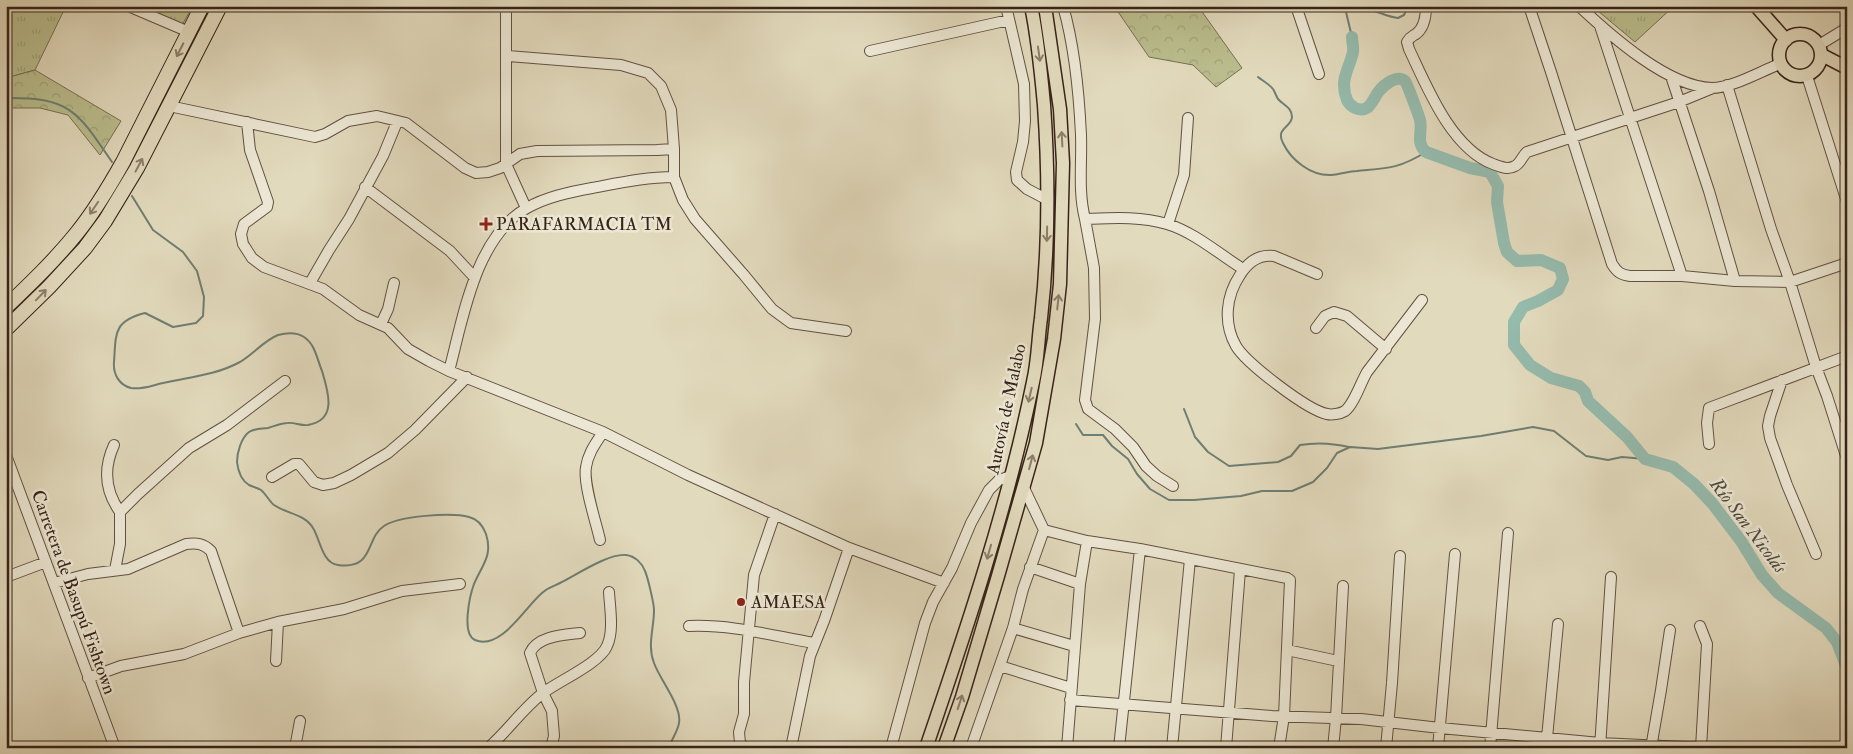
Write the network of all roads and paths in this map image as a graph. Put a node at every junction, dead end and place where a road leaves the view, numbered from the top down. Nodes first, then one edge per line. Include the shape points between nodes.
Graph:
1 (128, 6) edge
2 (202, 6) edge
3 (220, 6) edge
4 (506, 6) edge
5 (1006, 6) edge
6 (1031, 6) edge
7 (1045, 6) edge
8 (1063, 6) edge
9 (1296, 6) edge
10 (1426, 6) edge
11 (1529, 6) edge
12 (1579, 6) edge
13 (1756, 6) edge
14 (1009, 20) junction
15 (1600, 26) junction
16 (1847, 28) edge
17 (189, 32) junction
18 (1786, 40) junction
19 (1821, 50) junction
20 (870, 52) dead end
21 (507, 56) junction
22 (1780, 64) junction
23 (1847, 68) edge
24 (1319, 74) dead end
25 (1671, 76) junction
26 (1807, 76) junction
27 (1727, 85) junction
28 (1713, 88) junction
29 (1679, 102) junction
30 (169, 106) junction
31 (1631, 117) junction
32 (1188, 118) dead end
33 (247, 122) junction
34 (397, 122) junction
35 (1572, 137) junction
36 (674, 149) junction
37 (506, 164) junction
38 (674, 177) junction
39 (365, 188) junction
40 (1048, 200) junction
41 (1847, 202) edge
42 (526, 208) junction
43 (1085, 219) junction
44 (1168, 224) junction
45 (1847, 263) edge
46 (1243, 269) junction
47 (1317, 274) dead end
48 (1682, 276) junction
49 (475, 278) junction
50 (1736, 281) junction
51 (1790, 282) junction
52 (310, 283) junction
53 (394, 283) dead end
54 (1422, 300) dead end
55 (6, 307) edge
56 (381, 324) junction
57 (6, 328) edge
58 (1316, 328) dead end
59 (846, 330) dead end
60 (1386, 349) junction
61 (1847, 356) edge
62 (1816, 366) junction
63 (448, 371) junction
64 (467, 377) junction
65 (1782, 380) junction
66 (285, 381) dead end
67 (603, 432) junction
68 (1708, 444) dead end
69 (114, 445) dead end
70 (6, 454) edge
71 (1847, 459) edge
72 (1011, 476) junction
73 (272, 477) dead end
74 (1173, 486) dead end
75 (1024, 488) junction
76 (120, 512) junction
77 (775, 514) junction
78 (1044, 530) junction
79 (1508, 533) dead end
80 (600, 540) dead end
81 (1087, 541) junction
82 (849, 548) junction
83 (1140, 549) junction
84 (1456, 554) dead end
85 (1816, 554) dead end
86 (1400, 556) dead end
87 (1190, 559) junction
88 (46, 562) junction
89 (1030, 567) junction
90 (115, 570) junction
91 (1240, 570) junction
92 (8, 576) edge
93 (1611, 577) dead end
94 (54, 583) junction
95 (944, 583) junction
96 (460, 584) dead end
97 (1080, 584) junction
98 (1343, 586) dead end
99 (609, 592) dead end
100 (278, 622) junction
101 (1558, 624) dead end
102 (688, 626) dead end
103 (1700, 626) dead end
104 (1014, 628) junction
105 (1670, 630) dead end
106 (750, 632) junction
107 (239, 633) junction
108 (580, 633) dead end
109 (814, 643) junction
110 (1074, 646) junction
111 (1287, 650) junction
112 (276, 661) dead end
113 (1338, 661) junction
114 (1000, 666) junction
115 (88, 678) junction
116 (1071, 688) junction
117 (543, 693) junction
118 (1070, 700) junction
119 (1123, 705) junction
120 (1176, 708) junction
121 (1228, 711) junction
122 (1284, 716) junction
123 (1336, 718) junction
124 (300, 721) dead end
125 (1388, 722) junction
126 (1440, 728) junction
127 (1490, 733) junction
128 (1547, 743) edge
129 (1600, 745) edge
130 (113, 746) edge
131 (1651, 746) edge
132 (295, 748) edge
133 (488, 748) edge
134 (551, 748) edge
135 (745, 748) edge
136 (791, 748) edge
137 (892, 748) edge
138 (926, 748) edge
139 (944, 748) edge
140 (970, 748) edge
141 (1066, 748) edge
142 (1119, 748) edge
143 (1172, 748) edge
144 (1226, 748) edge
145 (1279, 748) edge
146 (1332, 748) edge
147 (1386, 748) edge
148 (1438, 748) edge
149 (1490, 748) edge
150 (1701, 748) edge
151 (1706, 748) edge

1 - 17 street
2 - 17 highway
3 - 30 highway
4 - 21 street
5 - 14 street
6 -> 40 main road, Autovía de Malabo via 1041,66
75 -> 7 main road, Autovía de Malabo via 1044,401 1060,284 1063,163 1060,109
8 - 43 street via 1076,72 1081,200
9 - 24 street
10 - 35 street via 1424,23 1407,42 1444,117 1470,150 1488,162 1507,168 1519,164 1527,152
11 - 35 street
12 - 15 street
13 - 18 main road
14 - 20 street
14 - 40 street via 1024,84 1023,142 1017,180
15 - 25 street
15 - 31 street
16 - 19 street
17 -> 55 highway via 109,187 78,232
18 - 19 main road via 1804,34 1816,40
18 - 22 main road via 1779,51
19 - 23 main road
19 - 26 main road via 1818,68
21 - 36 street via 622,64 648,73 661,86 671,110
21 - 37 street
22 - 26 main road via 1788,73
22 - 27 street
25 - 28 street via 1694,86
25 - 29 street
26 - 41 street
27 - 28 street
27 - 51 street
28 - 29 street
29 - 31 street
29 - 50 street
30 - 33 street
57 -> 30 highway via 61,274 105,221
31 - 35 street
31 - 48 street
32 - 44 street via 1184,175
33 - 34 street via 315,137 348,121 366,117 377,116
33 - 52 street via 250,150 268,202 267,207 244,224 243,244 252,258 264,266
34 - 37 street via 406,123 465,168 488,172
34 - 39 street
35 - 48 street via 1616,271 1630,276
36 - 37 street via 537,151 520,154
36 - 38 street
37 - 42 street
38 - 42 street via 651,177 585,189
38 - 59 street via 694,219 772,309 791,323
39 - 49 street via 450,251
39 - 52 street
40 -> 72 main road, Autovía de Malabo via 1047,250 1034,380
42 - 49 street via 502,228 487,250
43 - 44 street via 1124,218
43 - 74 street via 1094,268 1095,319 1085,400 1088,409 1133,446 1146,466
44 - 46 street
45 - 51 street
46 - 47 street via 1255,259 1267,255
46 - 60 street via 1228,300 1228,322 1236,346 1249,362 1310,406 1328,414 1345,411 1367,372
48 - 50 street
49 - 63 street
50 - 51 street
51 - 62 street
52 - 56 street
53 - 56 street
54 - 60 street
56 - 63 street via 408,349
58 - 60 street via 1325,316 1334,312 1347,316
61 - 62 street
62 - 65 street
62 - 71 street
63 - 64 street
64 - 67 street
64 - 73 street via 388,453 351,475 324,485 314,482 299,464 294,464
65 - 68 street via 1709,408
65 - 85 street via 1770,416 1770,438
66 - 76 street via 227,425 189,448
67 - 77 street via 688,476
67 - 80 street via 591,451 585,478
69 - 76 street via 106,479 113,502
70 - 88 street, Carretera de Basupú Fishtown
72 - 95 street via 999,480 988,490
72 -> 138 main road, Autovía de Malabo
75 - 78 street
139 -> 75 main road, Autovía de Malabo
76 - 90 street via 120,544
77 - 82 street
77 - 106 street via 754,574
78 - 81 street
78 - 89 street
79 - 127 street
81 - 83 street
81 - 97 street
82 - 95 street
82 - 109 street
83 - 87 street
83 - 119 street
84 - 126 street
86 - 125 street
87 - 91 street
87 - 120 street
88 - 92 street
88 - 94 street, Carretera de Basupú Fishtown
89 - 97 street
89 - 104 street
90 - 94 street
90 - 107 street via 139,565 186,544 205,545 211,550
91 - 111 street via 1290,580
91 - 121 street
93 - 129 street
94 - 115 street, Carretera de Basupú Fishtown
95 - 137 street via 925,623
96 - 100 street via 402,591 351,607
97 - 110 street
98 - 113 street
99 - 117 street via 608,646 601,656
100 - 107 street
100 - 112 street
101 - 128 street
102 - 106 street via 704,625
103 - 150 street via 1708,644
104 - 110 street
104 - 114 street
105 - 131 street
106 - 109 street
106 - 135 street via 744,714 739,732 740,743
107 - 115 street via 184,654 120,666
108 - 117 street via 540,641 532,647 530,653
109 - 136 street
110 - 116 street
111 - 113 street
111 - 122 street
113 - 123 street
114 - 116 street
114 - 140 street
115 - 130 street, Carretera de Basupú Fishtown
116 - 118 street
117 - 133 street
117 - 134 street via 552,711 554,736
118 - 119 street
118 - 141 street
119 - 120 street
119 - 142 street
120 - 121 street
120 - 143 street
121 - 122 street
121 - 144 street
122 - 123 street
122 - 145 street
123 - 125 street
123 - 146 street
124 - 132 street
125 - 126 street
125 - 147 street
126 - 127 street
126 - 148 street
127 - 128 street
127 - 149 street
128 - 129 street
129 - 131 street
131 - 150 street
150 - 151 street

